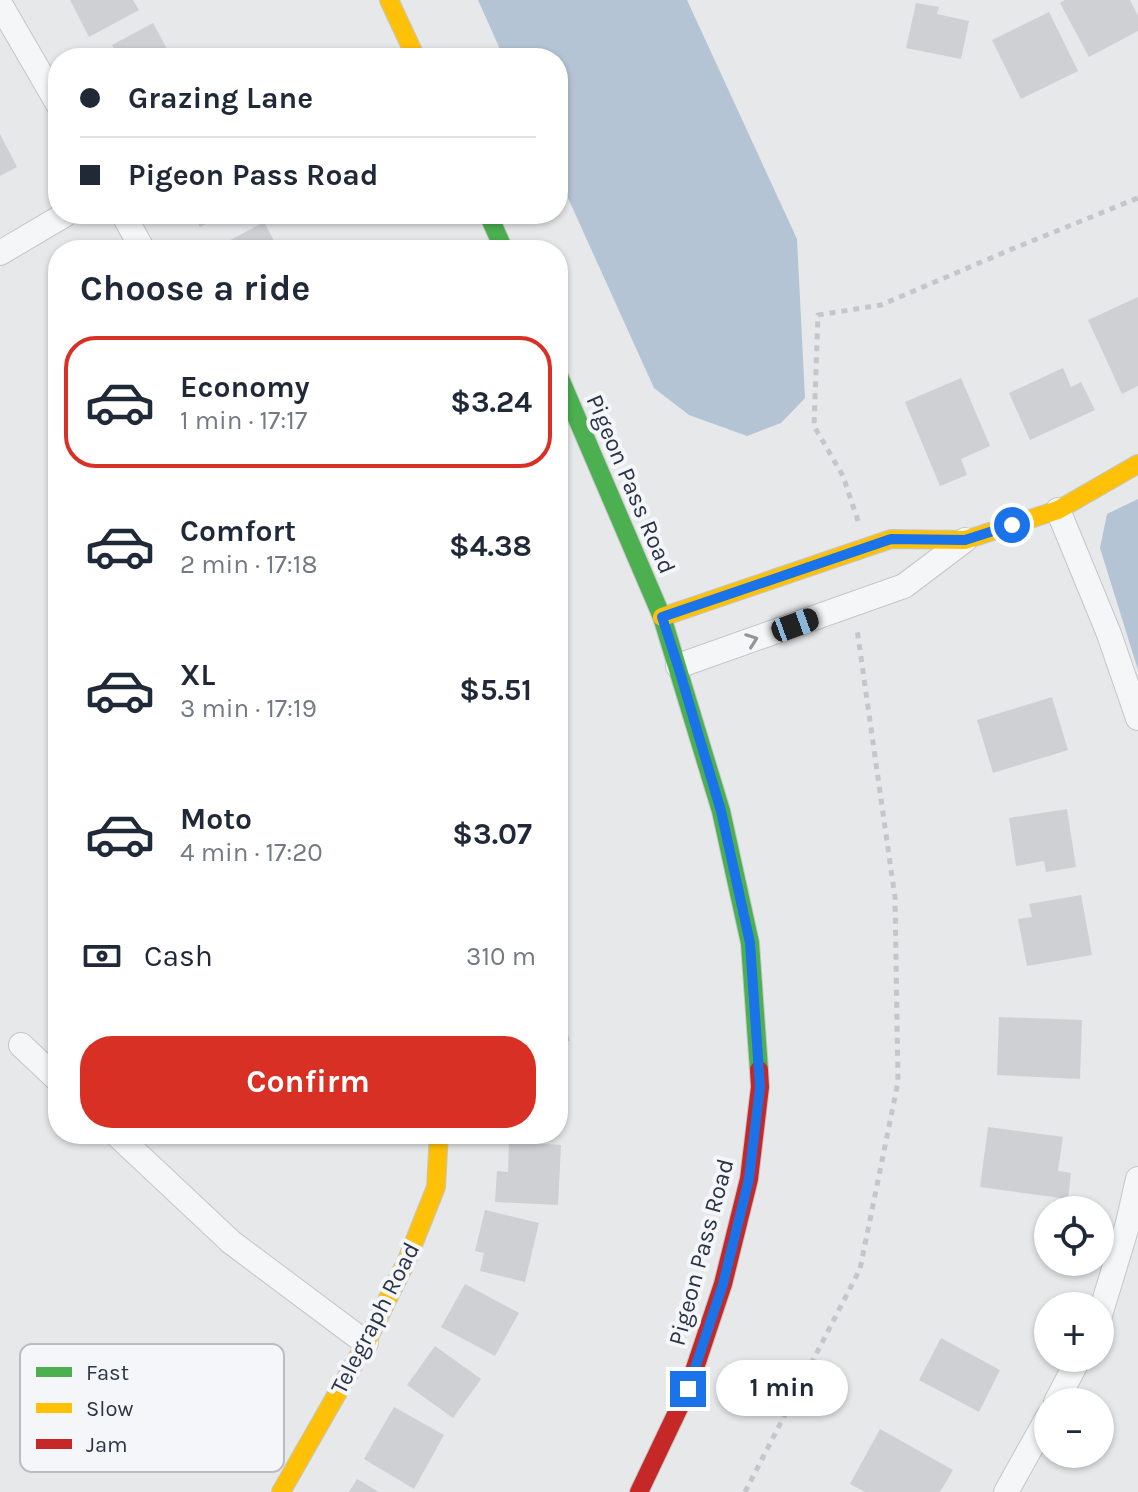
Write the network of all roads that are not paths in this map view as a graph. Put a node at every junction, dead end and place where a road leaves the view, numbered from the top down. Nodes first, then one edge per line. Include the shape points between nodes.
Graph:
1 (389, 0) edge
2 (0, 4) edge
3 (411, 48) edge
4 (48, 87) edge
5 (49, 224) edge
6 (0, 253) edge
7 (568, 397) edge
8 (1138, 464) edge
9 (1058, 510) junction
10 (965, 540) junction
11 (662, 617) junction
12 (678, 666) junction
13 (1138, 718) edge
14 (21, 1045) dead end
15 (48, 1071) edge
16 (127, 1144) edge
17 (438, 1144) edge
18 (1138, 1179) edge
19 (1107, 1292) edge
20 (366, 1343) junction
21 (1034, 1442) edge
22 (281, 1492) edge
23 (639, 1492) edge
24 (1006, 1492) edge

1 - 3 street
2 - 4 street
5 - 6 street
7 - 11 street, Pigeon Pass Road
8 - 9 street
9 - 10 street
9 - 13 street
10 - 11 street via 891,539
12 -> 10 street via 904,586
11 - 12 street, Pigeon Pass Road
12 - 23 street, Pigeon Pass Road via 721,811 750,943 760,1087 749,1179 723,1284 688,1389
14 - 15 street
16 - 20 street via 231,1242
17 - 20 street, Telegraph Road via 436,1187
18 - 19 street
20 - 22 street, Telegraph Road
21 - 24 street

